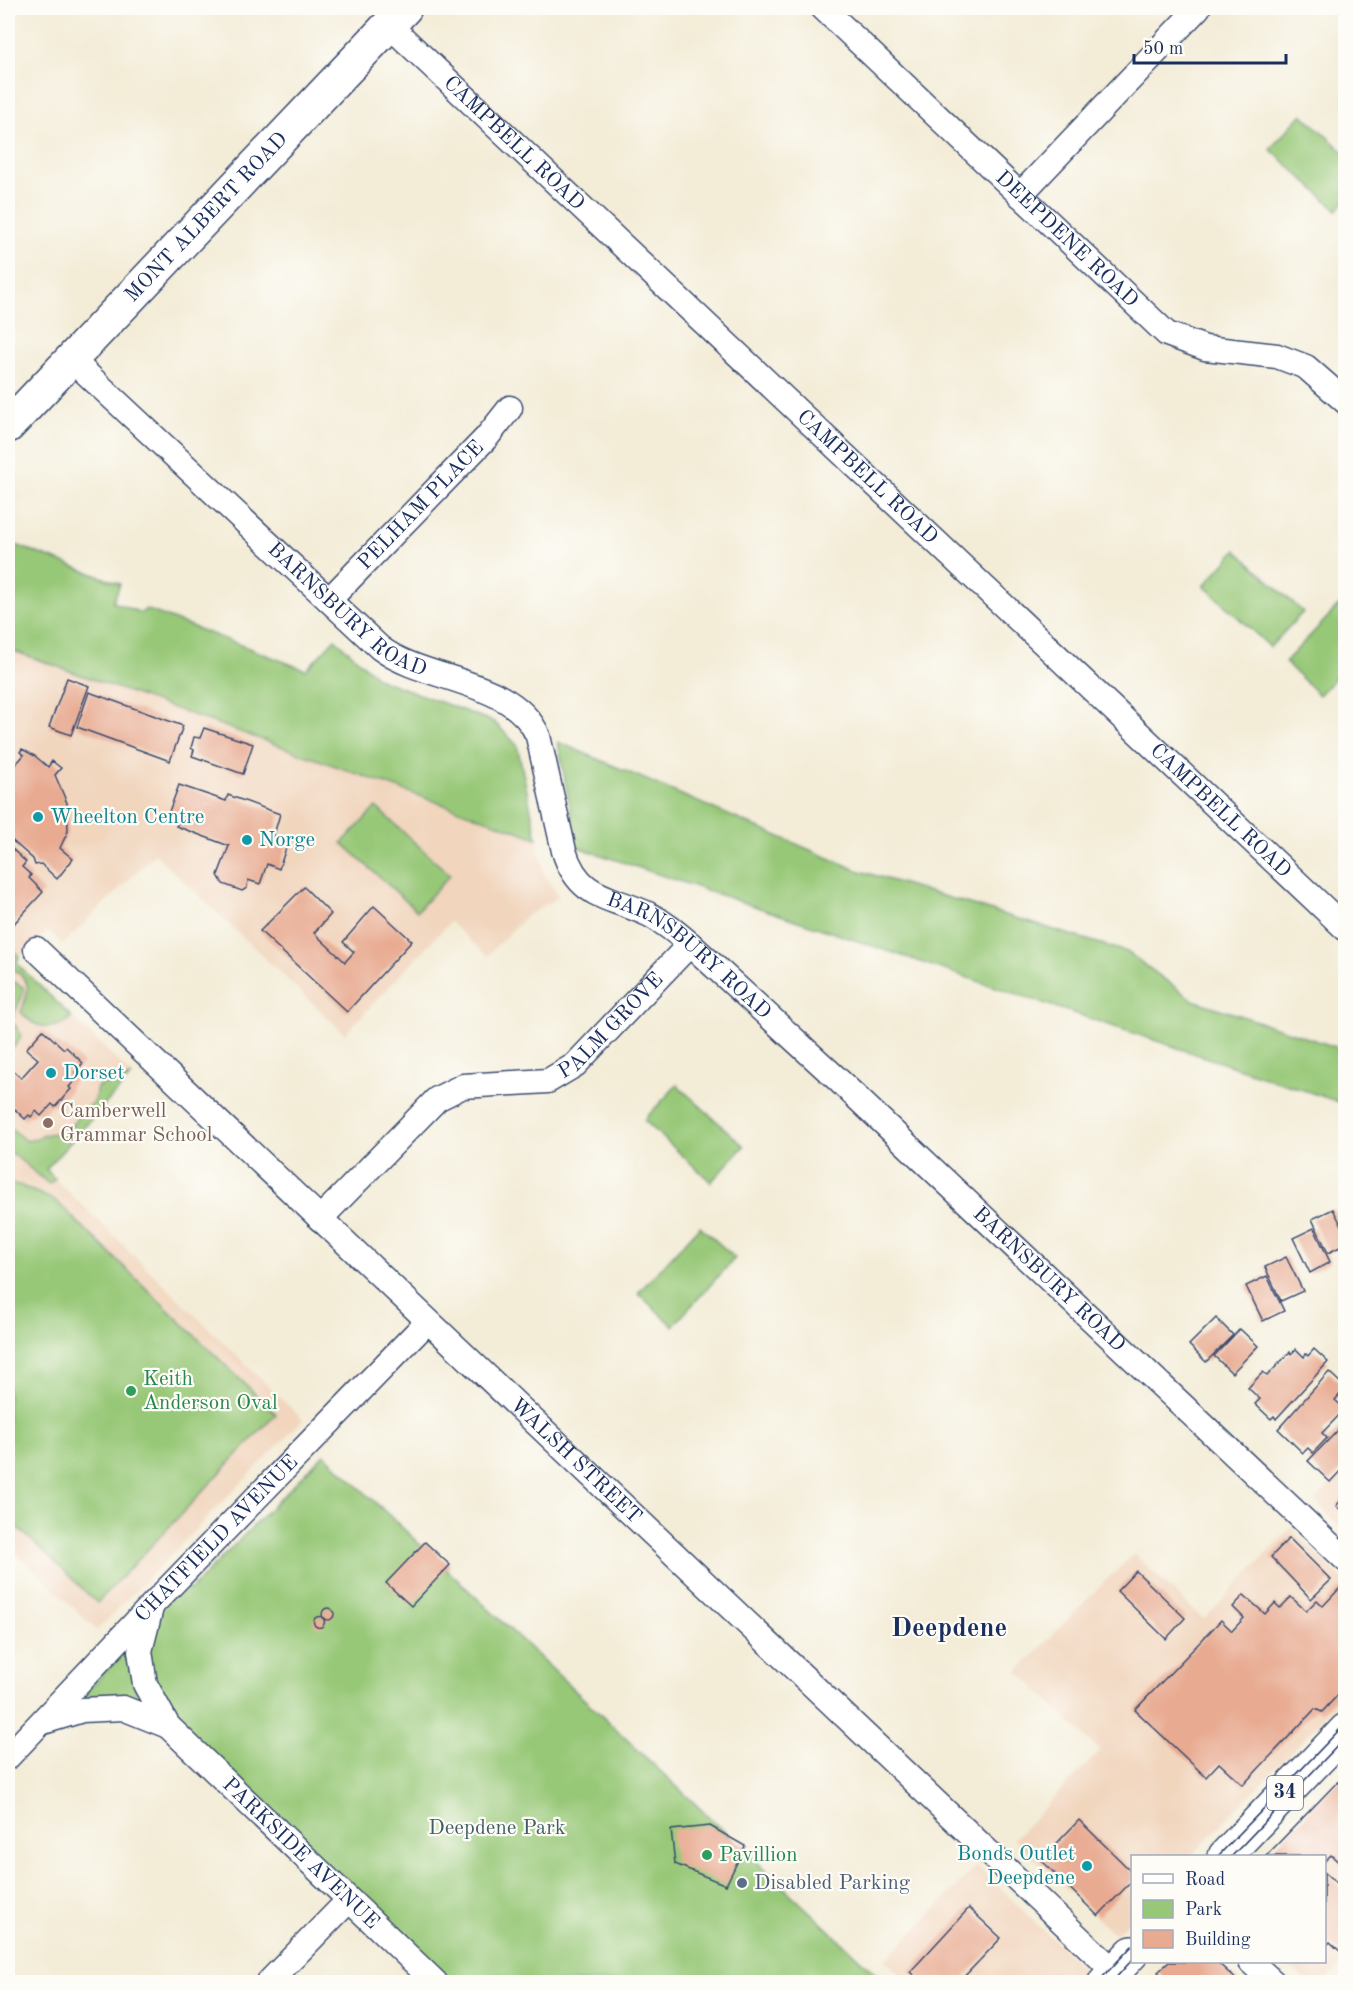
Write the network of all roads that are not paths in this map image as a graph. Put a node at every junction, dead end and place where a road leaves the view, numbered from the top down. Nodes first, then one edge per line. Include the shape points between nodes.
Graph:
1 (823, 8) edge
2 (1198, 8) edge
3 (397, 16) edge
4 (1020, 195) junction
5 (71, 359) junction
6 (1343, 396) edge
7 (510, 408) dead end
8 (8, 426) edge
9 (329, 600) junction
10 (1346, 929) edge
11 (690, 945) junction
12 (36, 950) dead end
13 (320, 1219) junction
14 (428, 1322) junction
15 (1346, 1560) edge
16 (151, 1606) junction
17 (42, 1722) junction
18 (168, 1726) junction
19 (1346, 1730) edge
20 (8, 1757) edge
21 (1227, 1855) edge
22 (350, 1900) junction
23 (1252, 1963) edge
24 (1117, 1969) edge
25 (269, 1983) edge
26 (435, 1983) edge
27 (1273, 1983) edge

1 - 4 street, DEEPDENE ROAD
2 - 4 street
3 - 5 main road, MONT ALBERT ROAD
3 - 10 street, CAMPBELL ROAD
4 - 6 street, DEEPDENE ROAD via 1167,334 1205,348 1277,356 1306,367
5 - 8 main road, MONT ALBERT ROAD
5 - 9 street, BARNSBURY ROAD
7 - 9 street, PELHAM PLACE via 487,437
9 - 11 street, BARNSBURY ROAD via 389,654 504,699 519,709 538,736 564,851 576,877 597,896 655,918
11 - 13 street, PALM GROVE via 575,1065 548,1081 463,1086 437,1099
11 - 15 street, BARNSBURY ROAD via 843,1084
12 - 13 street, WALSH STREET
13 - 14 street, WALSH STREET
14 - 16 street, CHATFIELD AVENUE
14 - 24 street, WALSH STREET
16 - 17 street, CHATFIELD AVENUE
16 - 18 street, PARKSIDE AVENUE via 140,1651 145,1684
17 - 18 street, PARKSIDE AVENUE via 82,1710 123,1708
17 - 20 street, CHATFIELD AVENUE
18 - 22 street, PARKSIDE AVENUE
19 - 21 main road, 34
22 - 25 street
22 - 26 street, PARKSIDE AVENUE
23 - 27 street

